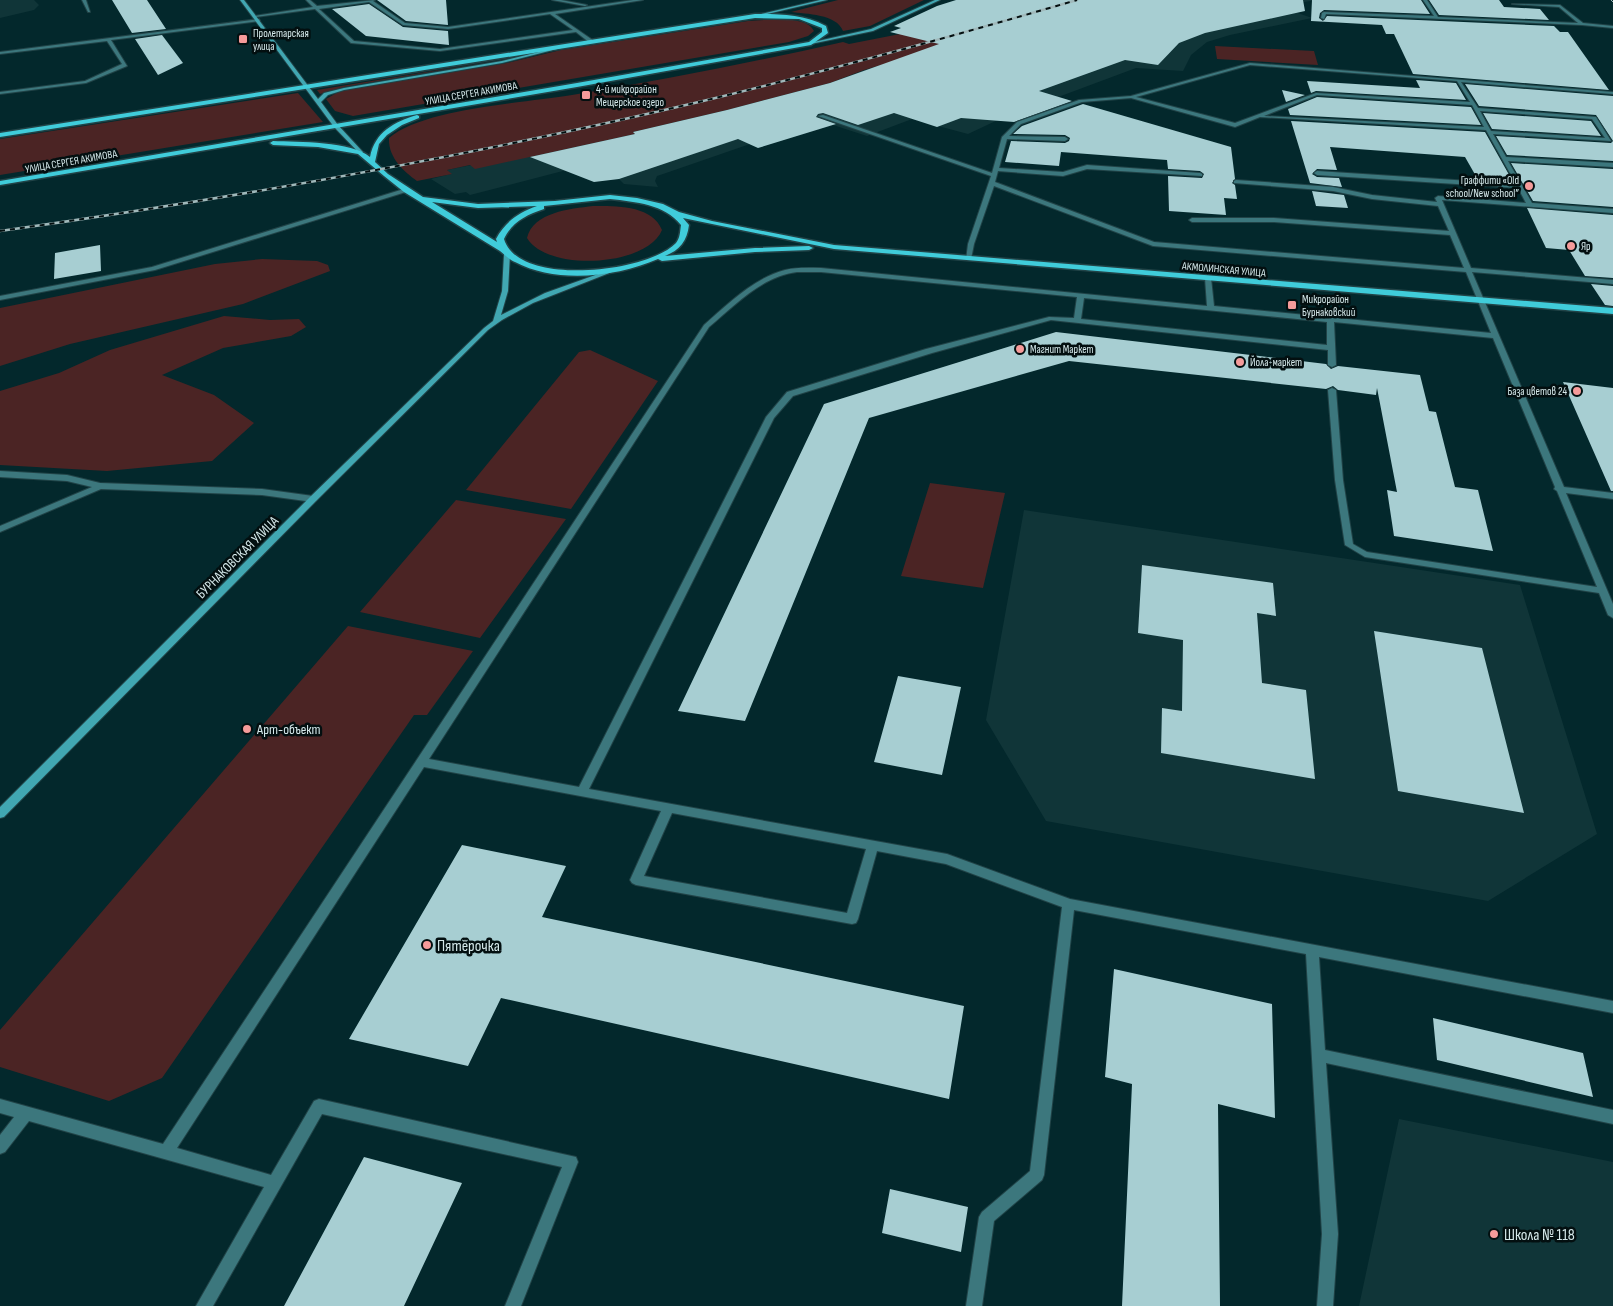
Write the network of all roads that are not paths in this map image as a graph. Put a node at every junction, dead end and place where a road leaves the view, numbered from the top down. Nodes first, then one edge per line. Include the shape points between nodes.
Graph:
1 (84, 0) edge
2 (242, 0) edge
3 (308, 0) edge
4 (371, 0) edge
5 (554, 0) edge
6 (641, 0) edge
7 (825, 0) edge
8 (938, 0) edge
9 (1425, 0) edge
10 (1514, 4) dead end
11 (595, 7) junction
12 (317, 8) junction
13 (89, 11) dead end
14 (551, 14) junction
15 (755, 16) junction
16 (257, 18) junction
17 (1322, 18) dead end
18 (1438, 19) junction
19 (1582, 24) junction
20 (1613, 27) edge
21 (576, 31) junction
22 (110, 40) junction
23 (592, 42) junction
24 (811, 43) junction
25 (570, 45) junction
26 (0, 53) edge
27 (1458, 80) junction
28 (307, 86) junction
29 (1613, 92) edge
30 (0, 94) edge
31 (1131, 97) junction
32 (318, 102) junction
33 (1476, 107) junction
34 (440, 108) junction
35 (821, 116) dead end
36 (1257, 116) junction
37 (336, 126) junction
38 (1489, 131) junction
39 (0, 134) edge
40 (1005, 137) junction
41 (1065, 140) dead end
42 (240, 143) junction
43 (360, 152) junction
44 (1505, 159) junction
45 (372, 161) junction
46 (1613, 165) edge
47 (996, 173) junction
48 (1316, 173) dead end
49 (1200, 175) dead end
50 (1236, 182) dead end
51 (0, 183) edge
52 (992, 183) junction
53 (1519, 186) junction
54 (407, 190) junction
55 (422, 199) junction
56 (555, 203) junction
57 (1440, 204) junction
58 (1530, 205) junction
59 (1613, 212) edge
60 (676, 214) junction
61 (1192, 220) dead end
62 (1452, 233) junction
63 (834, 248) junction
64 (505, 252) junction
65 (968, 259) junction
66 (652, 261) junction
67 (614, 270) junction
68 (1468, 270) junction
69 (1208, 278) junction
70 (1613, 282) edge
71 (1081, 295) junction
72 (0, 298) edge
73 (1481, 300) junction
74 (1211, 308) junction
75 (1613, 311) edge
76 (1077, 320) junction
77 (1330, 320) junction
78 (496, 321) junction
79 (1496, 336) junction
80 (1330, 348) junction
81 (1332, 365) dead end
82 (1332, 390) dead end
83 (0, 474) edge
84 (100, 486) junction
85 (1558, 489) junction
86 (1613, 496) edge
87 (313, 500) junction
88 (0, 529) edge
89 (1603, 591) junction
90 (1613, 615) edge
91 (422, 762) junction
92 (582, 792) junction
93 (668, 808) junction
94 (0, 814) edge
95 (873, 846) junction
96 (1069, 904) junction
97 (1312, 950) junction
98 (1613, 1006) edge
99 (1319, 1055) junction
100 (0, 1106) edge
101 (26, 1113) junction
102 (1613, 1117) edge
103 (0, 1147) edge
104 (166, 1153) junction
105 (275, 1183) junction
106 (204, 1306) edge
107 (513, 1306) edge
108 (974, 1306) edge
109 (1325, 1306) edge

1 - 13 lane
2 - 16 main road
3 - 12 lane
4 - 12 lane
4 - 14 lane via 404,24 448,28
5 - 11 lane
6 - 11 lane
7 - 15 main road
8 - 24 main road, УЛИЦА СЕРГЕЯ АКИМОВА via 872,30
9 - 18 lane
10 - 19 lane via 1560,6
11 - 14 lane
12 - 16 lane
12 - 21 lane via 353,42 440,50
14 - 21 lane
15 - 23 main road
15 - 24 main road via 784,16 817,22 824,27 825,33
16 - 22 lane
16 - 28 main road
17 - 18 lane via 1324,12
18 - 19 lane
19 - 20 lane
21 - 23 lane
22 - 26 lane
22 - 30 lane via 125,65 86,82
23 - 25 main road
24 - 34 main road, УЛИЦА СЕРГЕЯ АКИМОВА
25 - 28 main road
25 - 32 main road via 502,62 344,89 326,94
27 - 29 lane
27 - 31 lane via 1250,64
27 - 33 lane
28 - 32 main road
28 - 39 main road
31 - 36 lane via 1235,125
31 - 40 lane via 1080,101 1019,123
32 - 37 main road
33 - 36 lane via 1316,94
33 - 38 lane
33 - 38 lane via 1594,118 1608,140
34 - 37 main road, УЛИЦА СЕРГЕЯ АКИМОВА
34 - 45 main road via 409,119 384,134 376,142
35 - 47 lane
36 - 38 lane
37 - 42 main road, УЛИЦА СЕРГЕЯ АКИМОВА
37 - 43 main road
38 - 44 lane
40 - 41 lane
40 - 47 lane
42 - 43 main road via 292,143
42 - 51 main road, УЛИЦА СЕРГЕЯ АКИМОВА
43 - 45 main road
44 - 46 lane
44 - 53 lane
45 - 54 main road
47 - 49 lane via 1063,174 1088,167
47 - 52 lane
48 - 53 lane
50 - 57 lane via 1333,189 1372,197
52 - 65 lane
52 - 68 lane via 1153,244
53 - 58 lane
54 - 55 main road
54 - 72 lane via 153,269
55 - 56 main road via 478,206
55 - 64 main road
56 - 60 main road via 582,198 628,199 660,206
56 - 64 main road via 516,218 505,228 500,239
57 - 58 lane via 1438,198
57 - 62 lane
58 - 59 lane
60 - 63 main road
60 - 66 main road via 685,225 683,238 672,250
61 - 62 lane via 1274,220
62 - 68 lane
63 - 65 main road, АКМОЛИНСКАЯ УЛИЦА
63 - 66 main road via 755,250
64 - 67 main road via 524,264 550,270 582,273
64 - 78 main road via 505,291
65 - 69 main road, АКМОЛИНСКАЯ УЛИЦА
66 - 67 main road
67 - 78 main road via 549,294
68 - 70 lane
68 - 73 lane
69 - 73 main road, АКМОЛИНСКАЯ УЛИЦА
69 - 74 lane
71 - 74 lane
71 - 76 lane
71 - 91 lane via 805,270 781,273 740,298 706,326
73 - 75 main road, АКМОЛИНСКАЯ УЛИЦА
73 - 79 lane
74 - 77 lane
76 - 80 lane
76 - 92 lane via 1051,318 790,394 770,417
77 - 79 lane
77 - 80 lane
78 - 87 main road, БУРНАКОВСКАЯ УЛИЦА
79 - 85 lane
80 - 81 lane
82 - 89 lane via 1339,480 1349,545 1365,554
83 - 84 lane via 67,478
84 - 87 lane via 262,492
84 - 88 lane
85 - 86 lane
85 - 89 lane
87 - 94 main road, БУРНАКОВСКАЯ УЛИЦА
89 - 90 lane
91 - 92 lane
91 - 104 lane
92 - 93 lane
93 - 95 lane
93 - 95 lane via 636,880 852,919
95 - 96 lane via 947,859
96 - 97 lane
96 - 108 lane via 1037,1175 987,1217
97 - 98 lane
97 - 99 lane
99 - 102 lane
99 - 109 lane via 1330,1234
100 - 101 lane
101 - 103 lane
101 - 104 lane
104 - 105 lane
105 - 106 lane
105 - 107 lane via 320,1106 571,1162

